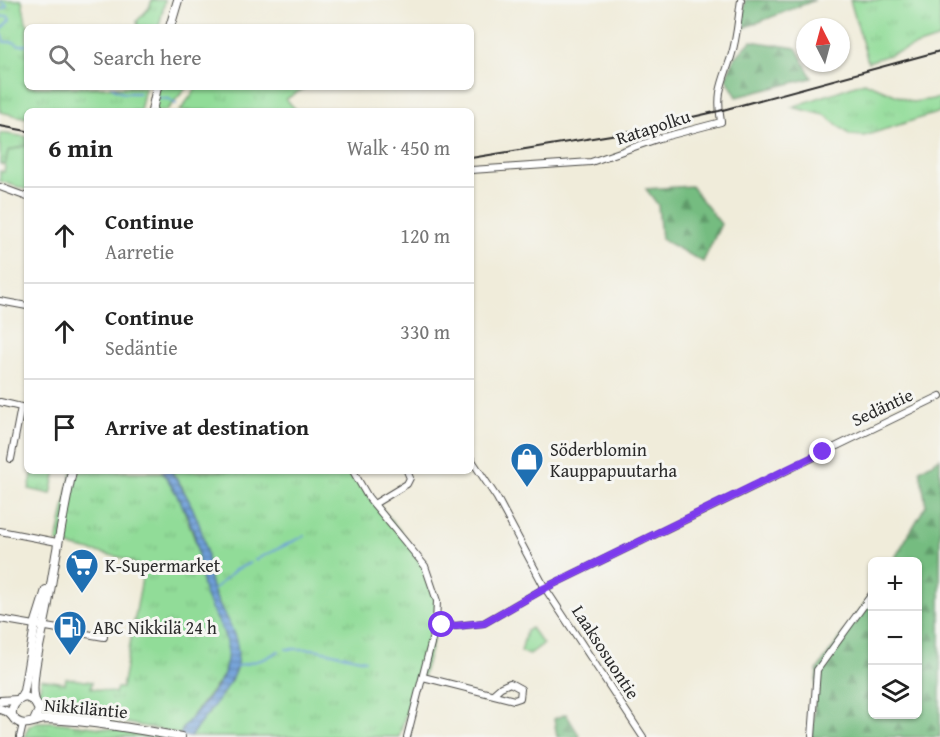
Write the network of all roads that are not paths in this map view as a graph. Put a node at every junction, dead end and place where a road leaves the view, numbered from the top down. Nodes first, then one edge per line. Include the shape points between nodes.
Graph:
1 (178, 0) edge
2 (741, 0) edge
3 (171, 24) edge
4 (156, 90) edge
5 (153, 108) edge
6 (474, 170) edge
7 (0, 187) edge
8 (24, 196) edge
9 (0, 301) edge
10 (24, 305) edge
11 (940, 396) edge
12 (0, 402) edge
13 (10, 459) dead end
14 (474, 464) edge
15 (71, 474) edge
16 (355, 474) edge
17 (408, 474) edge
18 (374, 504) junction
19 (0, 531) edge
20 (57, 542) junction
21 (545, 588) junction
22 (868, 601) edge
23 (0, 619) edge
24 (436, 624) junction
25 (39, 626) junction
26 (104, 637) dead end
27 (423, 677) junction
28 (493, 694) dead end
29 (19, 699) junction
30 (0, 701) edge
31 (37, 704) junction
32 (0, 709) edge
33 (19, 721) junction
34 (34, 721) junction
35 (135, 729) junction
36 (21, 735) edge
37 (641, 736) edge
38 (181, 737) edge
39 (407, 737) edge
40 (812, 737) edge

1 - 3 street
2 - 6 street, Ratapolku via 731,57 719,91 721,122 591,162
4 - 5 street
7 - 8 street
9 - 10 street
11 - 21 street, Sedäntie
12 - 13 street via 21,407
14 - 21 street, Laaksosuontie
15 - 20 street
16 - 18 street
17 - 18 street via 407,484
18 - 24 street via 425,566 437,602
19 - 20 street
20 - 25 street
21 - 24 street, Sedäntie via 484,623
21 - 37 street, Laaksosuontie
22 - 40 street via 817,670
23 - 25 street
24 - 27 street
25 - 26 street
25 - 29 street
25 - 31 street via 33,687
27 - 28 street
27 - 39 street
29 - 30 street, Nikkiläntie
29 - 31 street via 28,698
29 - 33 street via 12,707
31 - 34 street
31 - 35 street, Nikkiläntie via 47,711
32 - 33 street
33 - 34 street
33 - 36 street
34 - 35 street, Nikkiläntie via 47,719
35 - 38 street, Nikkiläntie

